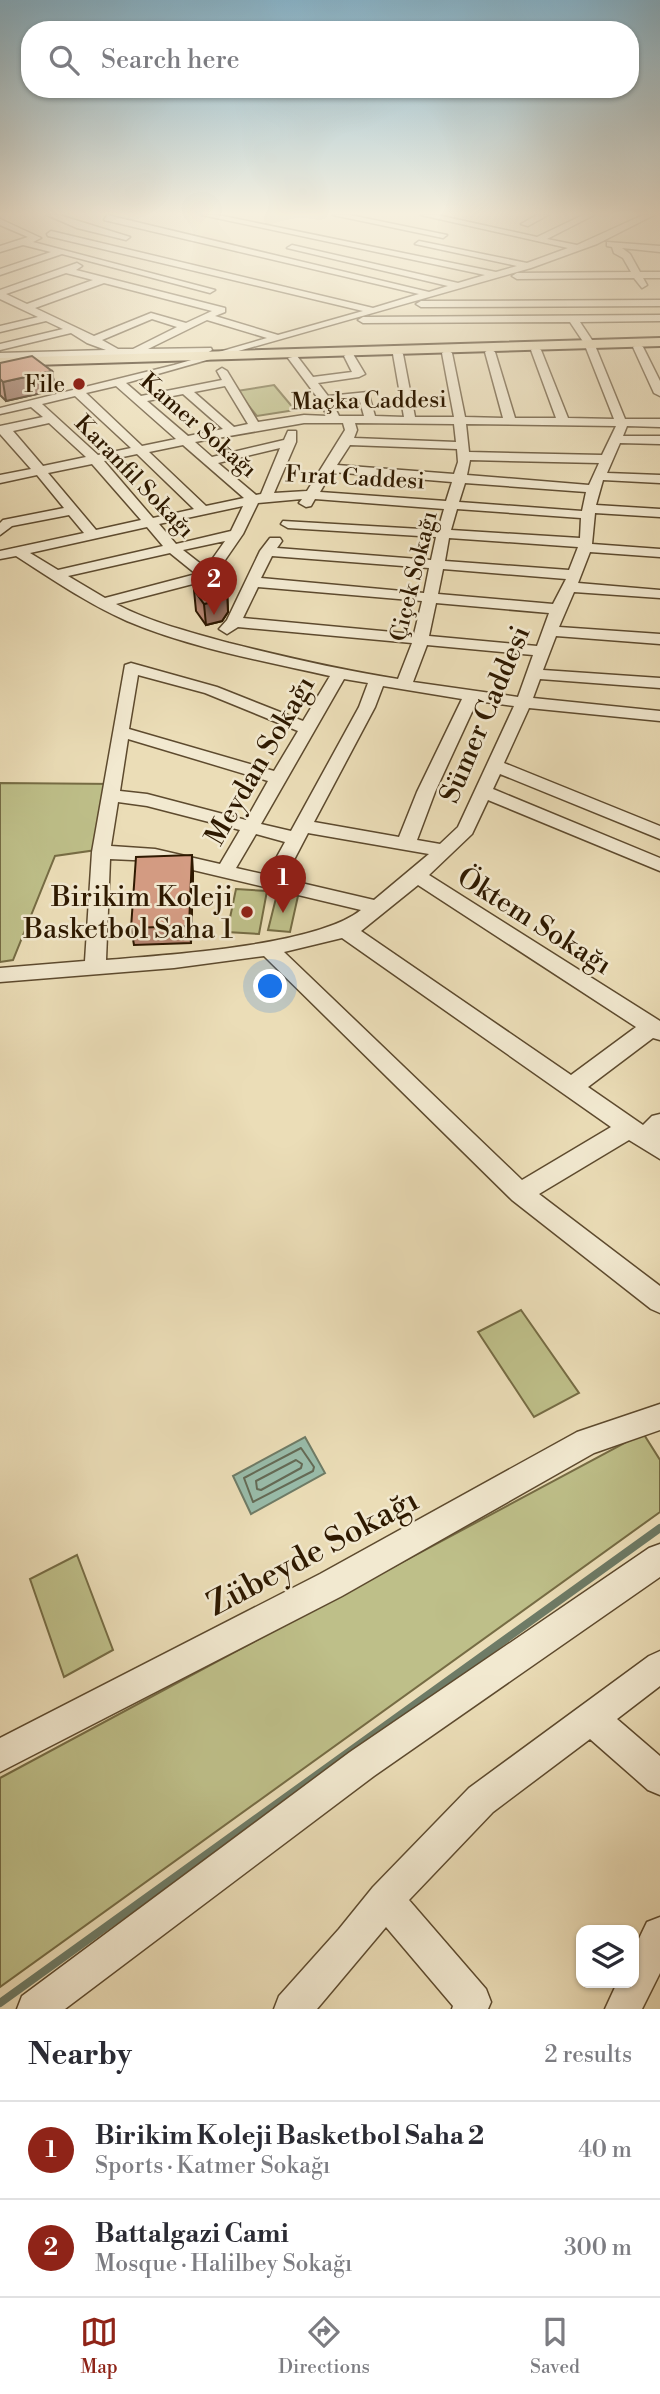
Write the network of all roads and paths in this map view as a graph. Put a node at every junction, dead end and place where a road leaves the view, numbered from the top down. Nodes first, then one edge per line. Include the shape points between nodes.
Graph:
1 (28, 309) edge
2 (216, 309) edge
3 (372, 309) edge
4 (206, 317) junction
5 (46, 318) junction
6 (573, 318) junction
7 (659, 318) edge
8 (333, 321) junction
9 (186, 326) junction
10 (0, 329) edge
11 (71, 330) junction
12 (632, 334) junction
13 (532, 336) junction
14 (275, 337) junction
15 (486, 337) junction
16 (440, 338) junction
17 (393, 339) junction
18 (91, 341) junction
19 (660, 344) edge
20 (247, 345) junction
21 (590, 346) junction
22 (0, 347) edge
23 (125, 353) junction
24 (260, 355) junction
25 (0, 356) edge
26 (349, 356) junction
27 (215, 358) junction
28 (293, 358) junction
29 (175, 362) junction
30 (0, 365) edge
31 (311, 381) junction
32 (118, 382) junction
33 (227, 382) junction
34 (185, 390) junction
35 (78, 391) junction
36 (660, 393) edge
37 (325, 400) junction
38 (140, 402) junction
39 (34, 403) junction
40 (0, 411) edge
41 (100, 414) junction
42 (370, 418) junction
43 (51, 419) junction
44 (410, 419) junction
45 (294, 420) junction
46 (510, 421) junction
47 (563, 422) junction
48 (660, 423) edge
49 (255, 426) junction
50 (345, 427) junction
51 (2, 430) edge
52 (232, 431) junction
53 (615, 434) junction
54 (500, 435) dead end
55 (462, 439) junction
56 (660, 440) edge
57 (186, 441) junction
58 (290, 442) junction
59 (138, 450) junction
60 (94, 459) junction
61 (607, 459) junction
62 (209, 461) junction
63 (330, 468) junction
64 (39, 471) junction
65 (460, 478) junction
66 (0, 479) edge
67 (660, 479) edge
68 (596, 482) junction
69 (312, 495) junction
70 (259, 498) junction
71 (452, 505) junction
72 (0, 509) edge
73 (74, 510) junction
74 (203, 510) junction
75 (588, 512) junction
76 (660, 513) edge
77 (151, 522) junction
78 (288, 524) junction
79 (4, 527) edge
80 (236, 534) junction
81 (93, 535) junction
82 (443, 536) junction
83 (585, 545) junction
84 (174, 550) junction
85 (18, 551) junction
86 (267, 551) junction
87 (660, 553) edge
88 (0, 555) edge
89 (438, 566) junction
90 (56, 575) junction
91 (207, 576) junction
92 (572, 581) junction
93 (253, 582) junction
94 (660, 594) edge
95 (432, 597) junction
96 (104, 603) junction
97 (558, 609) junction
98 (234, 622) junction
99 (551, 631) junction
100 (421, 639) junction
101 (660, 639) edge
102 (213, 642) junction
103 (544, 651) junction
104 (339, 674) junction
105 (536, 674) junction
106 (377, 681) junction
107 (660, 683) edge
108 (404, 685) junction
109 (472, 694) junction
110 (524, 701) junction
111 (660, 716) edge
112 (307, 729) junction
113 (121, 732) junction
114 (493, 765) junction
115 (278, 778) junction
116 (482, 791) junction
117 (111, 796) junction
118 (249, 828) junction
119 (300, 832) junction
120 (660, 833) edge
121 (406, 843) junction
122 (442, 850) junction
123 (101, 852) junction
124 (660, 865) edge
125 (225, 872) junction
126 (417, 876) junction
127 (272, 883) junction
128 (376, 907) junction
129 (345, 930) junction
130 (268, 948) junction
131 (95, 968) junction
132 (0, 975) edge
133 (656, 1030) edge
134 (573, 1086) junction
135 (649, 1134) edge
136 (520, 1193) junction
137 (660, 1301) edge
138 (660, 1417) edge
139 (660, 1559) edge
140 (660, 1667) edge
141 (590, 1717) junction
142 (0, 1755) edge
143 (660, 1778) edge
144 (385, 1899) junction
145 (660, 1936) edge
146 (34, 2009) edge
147 (292, 2009) edge
148 (470, 2009) edge
149 (624, 2009) edge

1 - 5 street
2 - 4 street via 221,310
3 - 8 street
4 - 9 street
4 - 14 street
5 - 10 street
5 - 11 street
6 - 12 street
6 - 13 street
6 - 21 street
7 - 12 street
8 - 14 street
8 - 17 street
9 - 18 street via 151,316
9 - 23 street
11 - 18 street
11 - 22 street
12 - 19 main road
12 - 21 main road
12 - 36 street
13 - 15 main road
13 - 15 street
13 - 21 main road
13 - 47 street
14 - 20 street
15 - 16 main road
15 - 16 street
15 - 46 street
16 - 17 main road
16 - 17 street
16 - 55 street, Çiçek Sokağı
17 - 24 main road
17 - 26 main road
17 - 44 street
18 - 23 street
20 - 23 street
20 - 24 street
20 - 27 street
21 - 53 street
23 - 25 street
24 - 27 main road
26 - 28 main road
26 - 31 street via 359,374
27 - 28 main road
27 - 29 main road
27 - 29 main road
27 - 33 street
28 - 31 street
29 - 30 main road
29 - 32 street
31 - 37 street
32 - 35 street
32 - 38 street, Kamer Sokağı
33 - 34 street
33 - 49 street
34 - 38 street
34 - 52 street
35 - 39 street
35 - 41 street
37 - 42 street via 364,394
37 - 50 street
38 - 41 street
38 - 57 street, Kamer Sokağı
39 - 40 street
39 - 43 street, Karanfil Sokağı
41 - 59 street
42 - 44 street, Maçka Caddesi
42 - 50 street, Maçka Caddesi
43 - 51 street
43 - 60 street, Karanfil Sokağı
44 - 55 street, Maçka Caddesi
45 - 49 street, Maçka Caddesi
45 - 50 street, Maçka Caddesi
45 - 58 street
46 - 47 street, Maçka Caddesi
46 - 55 street, Maçka Caddesi
47 - 53 street, Maçka Caddesi
48 - 53 street, Maçka Caddesi
49 - 52 street, Maçka Caddesi
50 - 55 street
50 - 63 street
51 - 64 street
52 - 57 street, Maçka Caddesi
53 - 56 street
53 - 61 street, Sümer Caddesi
54 - 55 street
55 - 61 street
55 - 65 street, Çiçek Sokağı
57 - 59 street, Maçka Caddesi
57 - 62 street, Kamer Sokağı
58 - 62 street
58 - 70 street
59 - 60 street, Maçka Caddesi
59 - 74 street
60 - 64 street, Maçka Caddesi
60 - 77 street, Karanfil Sokağı
61 - 68 street, Sümer Caddesi
62 - 70 street, Kamer Sokağı
63 - 65 street
63 - 69 street
64 - 66 street, Maçka Caddesi
64 - 73 street
65 - 68 street
65 - 71 street, Çiçek Sokağı
67 - 68 street
68 - 75 street, Sümer Caddesi
69 - 70 street, Fırat Caddesi
69 - 71 street, Fırat Caddesi
69 - 78 street
70 - 74 street, Fırat Caddesi
70 - 80 street
71 - 75 street, Fırat Caddesi
71 - 82 street, Çiçek Sokağı
72 - 79 street
73 - 79 street
73 - 81 street
74 - 77 street, Fırat Caddesi
75 - 76 street, Fırat Caddesi
75 - 83 street, Sümer Caddesi
77 - 81 street, Fırat Caddesi
77 - 84 street, Karanfil Sokağı
78 - 82 street
78 - 86 street
80 - 84 street
80 - 91 street
81 - 85 street, Fırat Caddesi
82 - 83 street
82 - 89 street, Çiçek Sokağı
83 - 87 street
83 - 92 street, Sümer Caddesi
84 - 90 street
84 - 91 street, Karanfil Sokağı
85 - 88 street, Fırat Caddesi
85 - 90 street
86 - 89 street
86 - 93 street
89 - 92 street
89 - 95 street, Çiçek Sokağı
90 - 96 street
91 - 96 street
92 - 94 street
92 - 97 street, Sümer Caddesi
93 - 95 street
93 - 98 street
95 - 97 street
95 - 100 street, Çiçek Sokağı
96 - 102 street via 148,623
97 - 99 street, Sümer Caddesi
98 - 100 street
98 - 102 street
99 - 101 street
99 - 103 street, Sümer Caddesi
100 - 103 street
100 - 108 street, Çiçek Sokağı
102 - 104 street
103 - 105 street, Sümer Caddesi
104 - 106 street
104 - 112 street, Meydan Sokağı
105 - 107 street
105 - 110 street, Sümer Caddesi
106 - 108 street
106 - 119 street
108 - 109 street
109 - 110 street
109 - 121 street
110 - 111 street
110 - 114 street, Sümer Caddesi
112 - 113 street via 211,690 131,668
112 - 115 street, Meydan Sokağı
113 - 115 street
113 - 117 street
114 - 116 street, Sümer Caddesi
114 - 120 street
115 - 118 street, Meydan Sokağı
116 - 122 street, Sümer Caddesi via 466,830
116 - 124 street
117 - 118 street via 147,800
117 - 123 street
118 - 119 street
118 - 125 street, Meydan Sokağı
119 - 121 street
119 - 127 street
121 - 122 street
122 - 126 street, Sümer Caddesi
123 - 125 street via 155,855
123 - 131 street
125 - 127 street
126 - 128 street, Sümer Caddesi
126 - 133 street, Öktem Sokağı
127 - 128 street
128 - 129 street, Sümer Caddesi
129 - 130 street, Sümer Caddesi
129 - 134 street
130 - 131 street, Sümer Caddesi
130 - 136 street
131 - 132 street, Sümer Caddesi
133 - 134 street
134 - 135 street
135 - 136 street
136 - 137 street
138 - 142 street, Zübeyde Sokağı via 587,1442 331,1585
139 - 146 street via 362,1764
140 - 141 street
141 - 143 street
141 - 144 street via 481,1800
144 - 147 street
144 - 148 street via 473,2002
145 - 149 street

